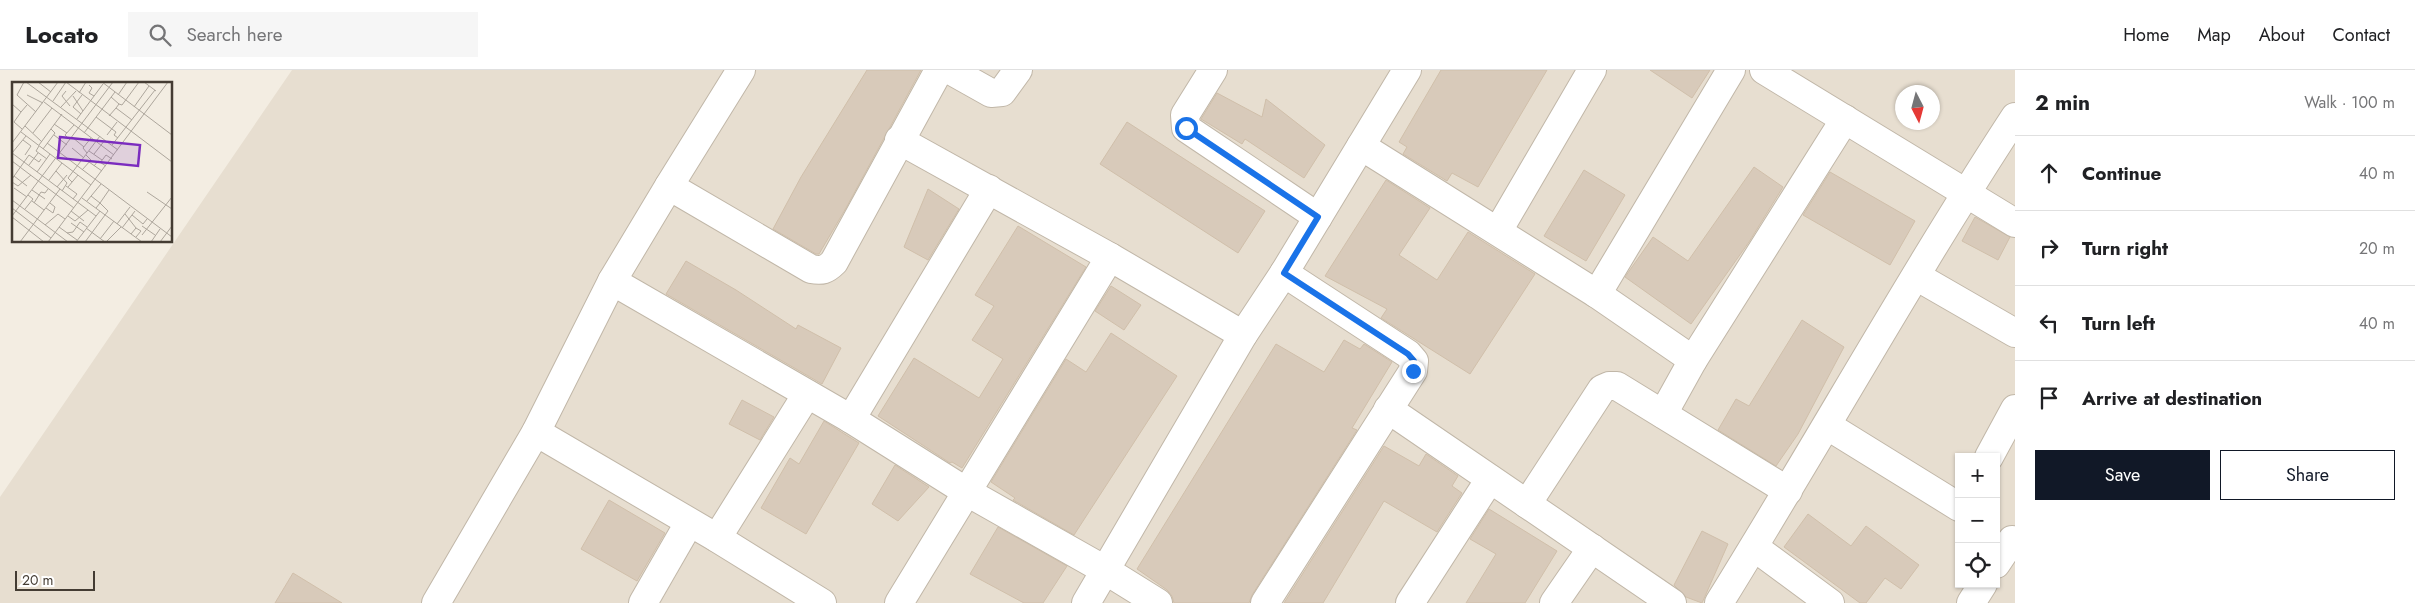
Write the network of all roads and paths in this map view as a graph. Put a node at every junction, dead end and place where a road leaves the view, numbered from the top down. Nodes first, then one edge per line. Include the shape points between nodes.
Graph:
1 (741, 70) edge
2 (939, 70) edge
3 (950, 70) edge
4 (1018, 70) edge
5 (1213, 70) edge
6 (1407, 70) edge
7 (1592, 70) edge
8 (1731, 70) edge
9 (1764, 70) edge
10 (2015, 117) edge
11 (1845, 118) junction
12 (899, 140) junction
13 (1361, 146) junction
14 (669, 186) junction
15 (989, 189) junction
16 (1966, 192) junction
17 (1318, 217) junction
18 (2015, 223) edge
19 (1498, 231) junction
20 (1110, 257) junction
21 (1284, 273) junction
22 (1916, 276) junction
23 (612, 282) junction
24 (1597, 294) junction
25 (2015, 333) edge
26 (1244, 336) junction
27 (1693, 360) junction
28 (807, 394) junction
29 (1388, 409) junction
30 (2015, 409) edge
31 (1663, 414) junction
32 (851, 419) junction
33 (1828, 426) junction
34 (536, 432) junction
35 (1991, 453) edge
36 (1490, 479) junction
37 (1788, 491) junction
38 (967, 492) junction
39 (1527, 504) junction
40 (1955, 505) edge
41 (688, 523) junction
42 (2008, 537) edge
43 (717, 538) junction
44 (1754, 547) junction
45 (1592, 548) junction
46 (2000, 555) edge
47 (1105, 570) junction
48 (1980, 588) edge
49 (436, 603) edge
50 (643, 603) edge
51 (822, 603) edge
52 (899, 603) edge
53 (1086, 603) edge
54 (1158, 603) edge
55 (1265, 603) edge
56 (1410, 603) edge
57 (1554, 603) edge
58 (1672, 603) edge
59 (1719, 603) edge
60 (1830, 603) edge
61 (1971, 603) edge

1 - 14 street
2 - 12 street
3 - 4 street via 991,93 1002,92
5 - 17 street via 1185,115 1186,128
6 - 13 street
7 - 19 street
8 - 24 street
9 - 11 street
10 - 16 street
11 - 16 street
11 - 27 street
12 - 14 street via 834,262 821,271 811,269
12 - 15 street
13 - 17 street
13 - 19 street
14 - 23 street
15 - 20 street
15 - 32 street
16 - 18 street
16 - 22 street
17 - 21 street
19 - 24 street
20 - 26 street
20 - 38 street
21 - 26 street
21 - 29 street via 1414,361 1413,371
22 - 25 street
22 - 33 street
23 - 28 street
23 - 34 street
24 - 27 street
26 - 47 street
27 - 31 street
28 - 32 street
28 - 43 street
29 - 36 street
29 - 55 street
30 - 35 street
31 - 37 street
31 - 39 street via 1617,386 1602,389
32 - 38 street
33 - 37 street
33 - 40 street
34 - 41 street
34 - 49 street
36 - 39 street
36 - 56 street
37 - 44 street
38 - 47 street
38 - 52 street
39 - 45 street
41 - 43 street
41 - 50 street
42 - 46 street
43 - 51 street
44 - 59 street
44 - 60 street
45 - 57 street
45 - 58 street
47 - 53 street
47 - 54 street
48 - 61 street

